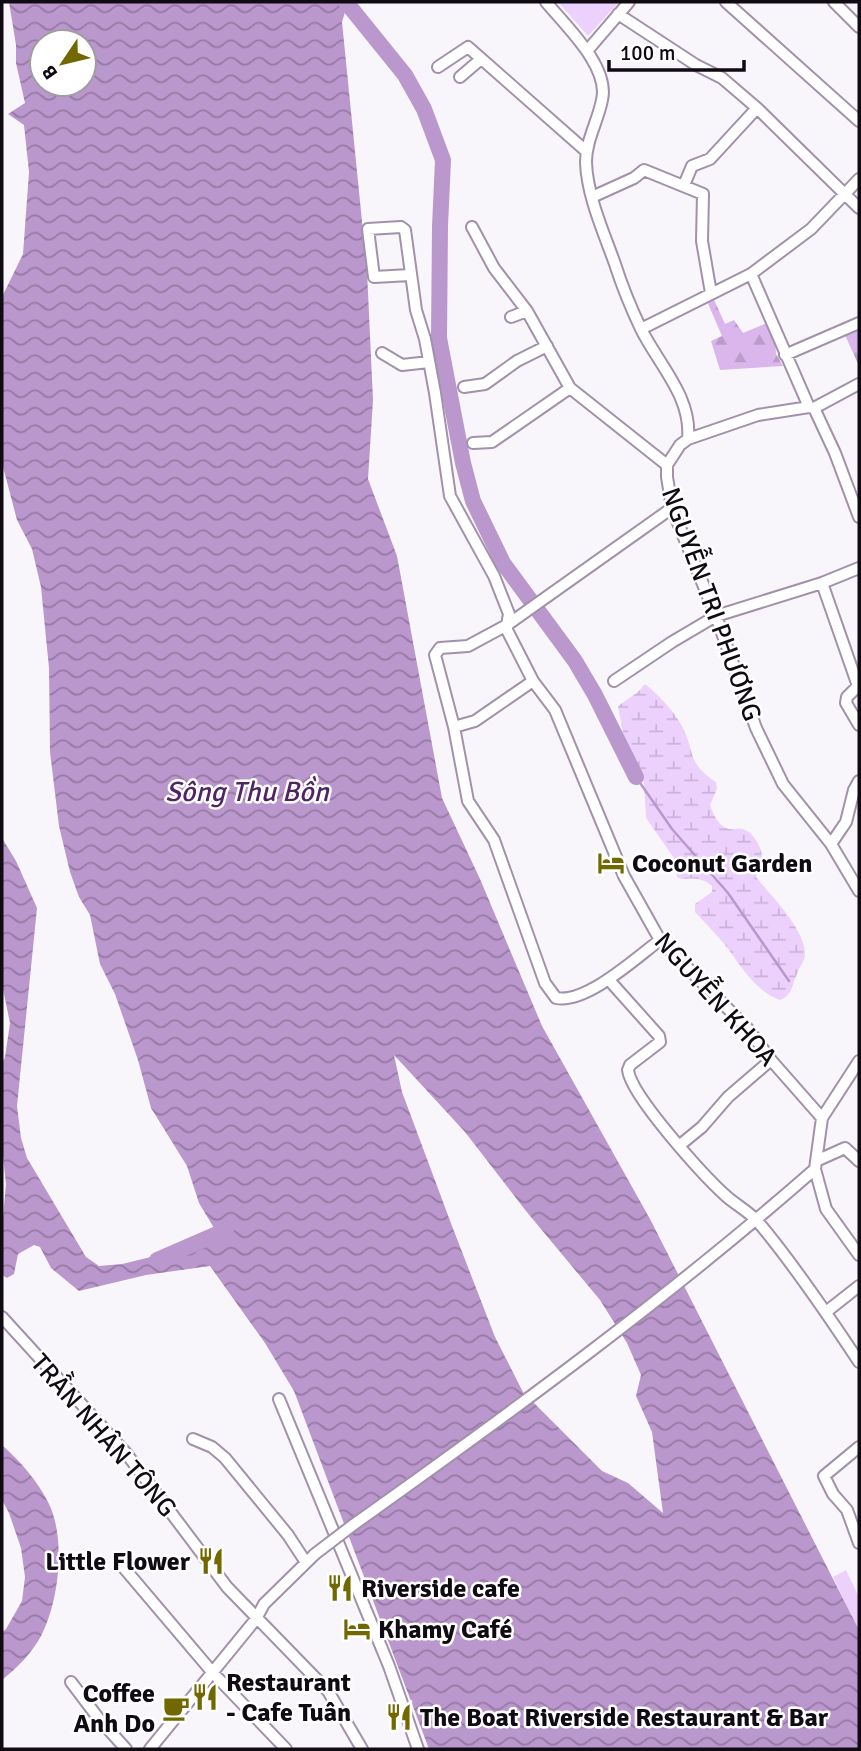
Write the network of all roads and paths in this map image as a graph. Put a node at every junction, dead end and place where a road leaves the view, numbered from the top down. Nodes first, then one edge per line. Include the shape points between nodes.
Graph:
1 (546, 2) edge
2 (629, 2) edge
3 (726, 2) edge
4 (834, 2) edge
5 (618, 14) junction
6 (859, 27) edge
7 (587, 51) junction
8 (481, 59) junction
9 (438, 67) dead end
10 (460, 77) dead end
11 (757, 108) junction
12 (859, 121) edge
13 (586, 151) junction
14 (859, 179) edge
15 (684, 186) junction
16 (846, 192) junction
17 (592, 197) junction
18 (859, 208) edge
19 (472, 227) dead end
20 (751, 274) junction
21 (410, 275) junction
22 (711, 293) junction
23 (527, 311) junction
24 (511, 317) dead end
25 (859, 323) edge
26 (641, 329) junction
27 (547, 346) junction
28 (382, 353) dead end
29 (785, 355) junction
30 (429, 362) junction
31 (859, 384) edge
32 (464, 387) dead end
33 (570, 388) junction
34 (811, 407) junction
35 (688, 439) junction
36 (473, 443) dead end
37 (667, 466) junction
38 (672, 508) junction
39 (859, 517) edge
40 (859, 568) edge
41 (822, 583) junction
42 (716, 616) junction
43 (507, 625) junction
44 (533, 681) junction
45 (614, 681) dead end
46 (859, 686) edge
47 (859, 725) edge
48 (454, 727) junction
49 (859, 781) edge
50 (831, 844) junction
51 (859, 891) edge
52 (660, 940) junction
53 (609, 980) junction
54 (771, 1060) junction
55 (859, 1061) edge
56 (822, 1118) junction
57 (680, 1146) junction
58 (859, 1161) edge
59 (816, 1165) junction
60 (757, 1220) junction
61 (859, 1255) edge
62 (859, 1286) edge
63 (826, 1312) junction
64 (2, 1317) edge
65 (859, 1362) edge
66 (279, 1399) dead end
67 (193, 1438) dead end
68 (859, 1447) edge
69 (859, 1543) edge
70 (305, 1561) junction
71 (124, 1568) dead end
72 (256, 1619) junction
73 (213, 1673) junction
74 (71, 1682) dead end
75 (358, 1747) edge
76 (126, 1749) edge
77 (150, 1749) edge
78 (286, 1749) edge
79 (418, 1749) edge

1 - 7 street
2 - 5 street
3 - 12 street
4 - 6 street
5 - 7 street
5 - 11 street via 722,78
7 - 13 street via 604,86
8 - 9 street via 468,47
8 - 10 street
8 - 13 street
11 - 15 street via 710,159 692,166
11 - 16 street
13 - 17 street
14 - 16 street
15 - 17 street via 644,170
15 - 22 street via 702,194 702,241
16 - 18 street
16 - 20 street via 811,229
17 - 26 street
19 - 23 street via 494,268
20 - 22 street
20 - 29 street
21 - 21 street, NGUYỄN KHOA via 374,277 368,229 405,230
21 - 30 street, NGUYỄN KHOA
22 - 26 street
23 - 24 street
23 - 27 street
25 - 29 street
26 - 35 street via 685,404
27 - 32 street via 485,384
27 - 33 street
28 - 30 street via 402,365
29 - 34 street
30 - 43 street, NGUYỄN KHOA via 450,496 494,576 509,614
31 - 34 street
33 - 36 street via 492,442
33 - 37 street
34 - 35 street via 758,415
34 - 39 street via 835,453
35 - 37 street, NGUYỄN TRI PHƯƠNG
37 - 38 street, NGUYỄN TRI PHƯƠNG
38 - 42 street, NGUYỄN TRI PHƯƠNG
38 - 43 street
40 - 41 street
41 - 42 street
41 - 46 street
42 - 45 street
42 - 50 street, NGUYỄN TRI PHƯƠNG via 756,728 783,784
43 - 44 street, NGUYỄN KHOA
43 - 48 street via 468,646 447,646 436,652
44 - 48 street via 475,721
44 - 52 street, NGUYỄN KHOA via 555,710 624,876
46 - 47 street via 846,703
48 - 53 street via 468,801 494,840 545,983 562,999
49 - 50 street via 846,822
50 - 51 street, NGUYỄN TRI PHƯƠNG
52 - 53 street
52 - 54 street, NGUYỄN KHOA
53 - 57 street via 659,1036 660,1042 630,1065 628,1074 655,1118
54 - 56 street, NGUYỄN KHOA
54 - 57 street
55 - 56 street
56 - 59 street
57 - 60 street via 725,1195
58 - 59 street via 845,1148
59 - 60 street
59 - 61 street via 827,1209
60 - 63 street
60 - 70 street, bridge via 530,1399
62 - 63 street
63 - 65 street
64 - 72 street, TRẦN NHÂN TÔNG via 126,1453
66 - 79 street via 389,1666
67 - 70 street via 225,1458
68 - 69 street via 824,1476 847,1510
70 - 72 street via 264,1604
71 - 73 street
72 - 73 street
72 - 75 street, TRẦN NHÂN TÔNG via 328,1691
73 - 77 street
73 - 78 street
74 - 76 street

